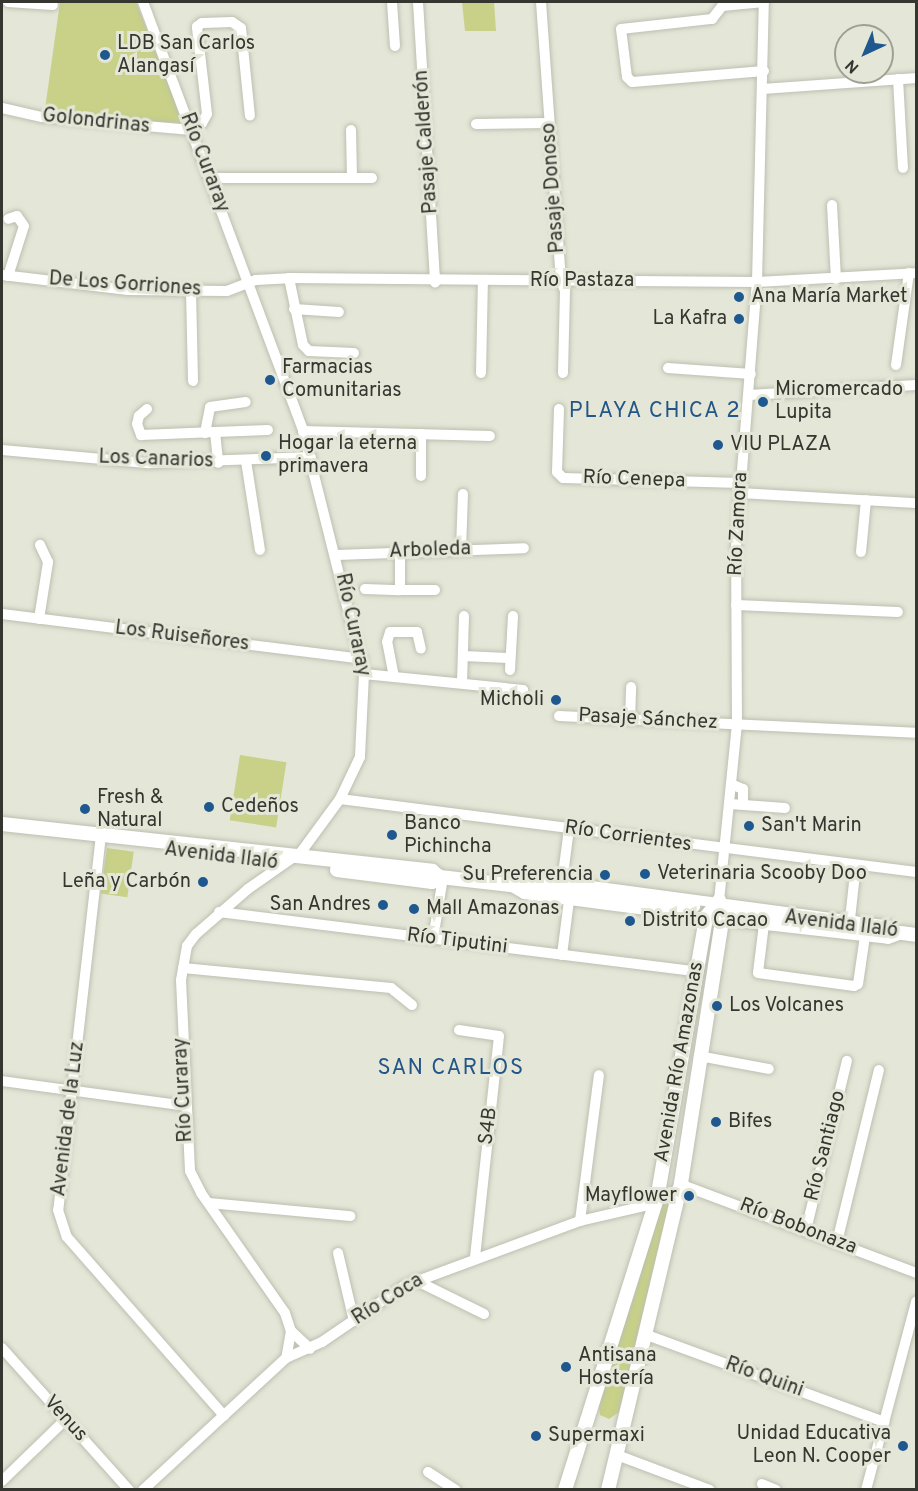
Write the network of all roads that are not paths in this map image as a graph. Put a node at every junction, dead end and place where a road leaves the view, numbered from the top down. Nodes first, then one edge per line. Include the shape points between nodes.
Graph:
1 (8, 2) edge
2 (27, 2) edge
3 (143, 2) edge
4 (392, 2) edge
5 (418, 2) edge
6 (541, 2) edge
7 (764, 2) edge
8 (53, 5) dead end
9 (395, 46) dead end
10 (764, 71) junction
11 (916, 78) edge
12 (898, 80) junction
13 (764, 90) junction
14 (2, 108) edge
15 (250, 116) dead end
16 (549, 123) junction
17 (476, 124) dead end
18 (191, 129) junction
19 (351, 130) dead end
20 (903, 168) dead end
21 (212, 178) junction
22 (352, 178) junction
23 (372, 178) dead end
24 (832, 205) dead end
25 (8, 219) dead end
26 (913, 273) edge
27 (5, 275) edge
28 (289, 278) junction
29 (836, 279) junction
30 (483, 281) junction
31 (561, 281) junction
32 (435, 282) junction
33 (757, 282) junction
34 (249, 285) junction
35 (192, 291) junction
36 (294, 309) junction
37 (339, 312) dead end
38 (354, 353) dead end
39 (896, 366) dead end
40 (668, 368) dead end
41 (481, 373) dead end
42 (563, 373) dead end
43 (751, 374) junction
44 (193, 381) dead end
45 (916, 385) edge
46 (749, 395) junction
47 (246, 402) dead end
48 (147, 409) dead end
49 (559, 409) dead end
50 (268, 430) dead end
51 (303, 431) junction
52 (210, 433) junction
53 (421, 434) junction
54 (490, 436) dead end
55 (2, 450) edge
56 (311, 457) junction
57 (246, 461) junction
58 (218, 463) junction
59 (421, 476) dead end
60 (740, 488) junction
61 (463, 494) dead end
62 (866, 500) junction
63 (916, 503) edge
64 (40, 545) dead end
65 (524, 548) dead end
66 (260, 550) dead end
67 (461, 550) junction
68 (400, 551) junction
69 (861, 552) dead end
70 (337, 555) junction
71 (364, 589) dead end
72 (400, 590) junction
73 (435, 590) dead end
74 (736, 605) junction
75 (898, 612) dead end
76 (2, 614) edge
77 (464, 616) dead end
78 (513, 616) dead end
79 (39, 619) junction
80 (421, 649) dead end
81 (463, 656) junction
82 (510, 658) junction
83 (362, 659) junction
84 (510, 670) dead end
85 (364, 674) junction
86 (394, 677) junction
87 (462, 683) junction
88 (631, 687) dead end
89 (523, 690) dead end
90 (559, 716) dead end
91 (630, 720) junction
92 (737, 725) junction
93 (916, 733) edge
94 (733, 785) junction
95 (340, 800) junction
96 (730, 804) junction
97 (743, 804) junction
98 (785, 808) dead end
99 (2, 824) edge
100 (2, 828) edge
101 (569, 829) junction
102 (100, 838) junction
103 (725, 850) junction
104 (287, 861) junction
105 (856, 865) junction
106 (916, 872) edge
107 (442, 877) junction
108 (562, 882) junction
109 (504, 883) junction
110 (568, 900) junction
111 (693, 906) dead end
112 (724, 911) junction
113 (219, 912) junction
114 (706, 917) junction
115 (850, 919) junction
116 (764, 924) junction
117 (911, 934) edge
118 (865, 936) junction
119 (433, 939) junction
120 (562, 955) junction
121 (183, 968) junction
122 (696, 971) junction
123 (412, 1005) dead end
124 (459, 1030) dead end
125 (699, 1056) junction
126 (847, 1061) dead end
127 (769, 1069) dead end
128 (879, 1071) dead end
129 (599, 1075) dead end
130 (2, 1081) edge
131 (73, 1090) junction
132 (186, 1106) junction
133 (679, 1189) junction
134 (657, 1199) junction
135 (208, 1203) junction
136 (350, 1216) dead end
137 (580, 1221) junction
138 (806, 1230) junction
139 (837, 1242) junction
140 (338, 1253) dead end
141 (475, 1257) junction
142 (916, 1273) edge
143 (416, 1280) junction
144 (916, 1302) edge
145 (484, 1314) dead end
146 (354, 1321) junction
147 (291, 1331) junction
148 (644, 1334) junction
149 (2, 1348) edge
150 (310, 1349) junction
151 (286, 1358) junction
152 (224, 1416) junction
153 (66, 1419) junction
154 (884, 1422) junction
155 (617, 1455) junction
156 (428, 1472) dead end
157 (2, 1481) edge
158 (762, 1484) dead end
159 (129, 1490) edge
160 (142, 1490) edge
161 (456, 1490) edge
162 (565, 1490) edge
163 (608, 1490) edge
164 (710, 1490) edge
165 (777, 1490) edge
166 (866, 1490) edge

1 - 2 street
2 - 8 street
3 - 18 street, Río Curaray
4 - 9 street
5 - 32 street, Pasaje Calderón
6 - 16 street, Pasaje Donoso
7 - 10 street, Río Zamora
7 - 10 street via 722,6 712,19 621,28 627,77 632,82
10 - 13 street, Río Zamora
11 - 12 street
12 - 13 street
12 - 20 street
13 - 33 street, Río Zamora
14 - 18 street, Golondrinas via 42,117
15 - 18 street via 241,28 232,22 202,23 197,27 196,38 207,114 202,123
16 - 17 street
16 - 31 street, Pasaje Donoso
18 - 21 street, Río Curaray
19 - 22 street
21 - 22 street
21 - 34 street, Río Curaray
22 - 23 street
24 - 29 street
25 - 27 street via 17,216 24,226
26 - 29 street, Río Pastaza
26 - 39 street
27 - 35 street, De Los Gorriones via 128,290
28 - 32 street, Río Pastaza
28 - 34 street, Río Pastaza
28 - 36 street
29 - 33 street, Río Pastaza
30 - 31 street, Río Pastaza
30 - 32 street, Río Pastaza
30 - 41 street
31 - 33 street, Río Pastaza
31 - 42 street, Pasaje Donoso via 565,291
33 - 43 street, Río Zamora
34 - 35 street, De Los Gorriones via 227,291
34 - 51 street, Río Curaray
35 - 44 street
36 - 37 street
36 - 38 street via 298,334 309,351
40 - 43 street
43 - 46 street, Río Zamora
45 - 46 street
46 - 60 street, Río Zamora
47 - 52 street via 210,407
48 - 52 street via 138,416 136,424 141,435
49 - 60 street, Río Cenepa via 557,472 563,478
50 - 52 street
51 - 53 street
51 - 56 street, Río Curaray
52 - 58 street
53 - 54 street
53 - 59 street
55 - 58 street, Los Canarios via 149,463
56 - 57 street, Los Canarios
56 - 70 street, Río Curaray
57 - 58 street, Los Canarios
57 - 66 street
60 - 62 street, Río Cenepa
60 - 74 street, Río Zamora
61 - 67 street
62 - 63 street, Río Cenepa
62 - 69 street
64 - 79 street via 48,562
65 - 67 street, Arboleda
67 - 68 street, Arboleda
68 - 70 street, Arboleda
68 - 72 street
70 - 83 street, Río Curaray
71 - 72 street
72 - 73 street
74 - 75 street
74 - 92 street, Río Zamora
76 - 79 street, Los Ruiseñores
77 - 81 street
78 - 82 street
79 - 83 street, Los Ruiseñores
80 - 86 street via 417,632 390,632 387,642
81 - 82 street
81 - 87 street
82 - 84 street
83 - 85 street, Río Curaray
85 - 86 street
85 - 95 street, Río Curaray via 360,757
86 - 87 street
87 - 89 street
88 - 91 street
90 - 91 street, Pasaje Sánchez
91 - 92 street, Pasaje Sánchez
92 - 93 street, Pasaje Sánchez
92 - 94 street, Río Zamora
94 - 96 street, Río Zamora
94 - 97 street via 743,789
95 - 101 street, Río Corrientes
95 - 104 street, Río Curaray via 311,841
96 - 97 street
96 - 103 street, Río Zamora
97 - 98 street
99 - 102 main road, Avenida Ilaló
100 - 102 main road, Avenida Ilaló
101 - 103 street, Río Corrientes
101 - 108 street
102 - 104 main road, Avenida Ilaló
102 - 131 street, Avenida de la Luz
103 - 105 street, Río Corrientes
103 - 112 street, Río Zamora
104 - 107 main road, Avenida Ilaló via 432,871
104 - 113 street, Río Curaray
105 - 106 street, Río Corrientes
105 - 115 street
107 - 109 main road, Avenida Ilaló
107 - 119 street
108 - 109 street via 527,878
108 - 112 street
109 - 110 street via 524,894
109 - 111 main road, Avenida Ilaló
110 - 114 street
110 - 120 street
112 - 114 main road, Avenida Río Amazonas
112 - 115 street
112 - 116 street
112 - 117 main road, Avenida Ilaló
112 - 125 main road, Avenida Río Amazonas
113 - 119 street, Río Tiputini
113 - 121 street, Río Curaray via 189,943
114 - 122 main road, Avenida Río Amazonas
115 - 117 street via 887,924
116 - 118 street
116 - 118 street via 758,973 832,983 857,985
117 - 118 street via 888,939
119 - 120 street, Río Tiputini
120 - 122 street, Río Tiputini
121 - 123 street via 391,988
121 - 132 street, Río Curaray via 181,1029
122 - 134 main road, Avenida Río Amazonas
124 - 141 street, S4B via 500,1036
125 - 127 street
125 - 133 main road, Avenida Río Amazonas
126 - 138 street, Río Santiago
128 - 139 street
129 - 137 street
130 - 131 street
131 - 132 street
131 - 152 street, Avenida de la Luz via 58,1210 67,1237
132 - 135 street, Río Curaray via 190,1171
133 - 134 street, Río Coca
133 - 138 street, Río Bobonaza via 688,1185
133 - 148 main road, Avenida Río Amazonas
134 - 137 street, Río Coca via 639,1208
134 - 162 main road, Avenida Río Amazonas
135 - 136 street
135 - 147 street, Río Curaray via 270,1289
137 - 141 street, Río Coca
138 - 139 street, Río Bobonaza
139 - 142 street, Río Bobonaza
140 - 146 street
141 - 143 street, Río Coca
143 - 145 street
143 - 146 street, Río Coca
144 - 154 street
146 - 150 street, Río Coca
147 - 150 street, Río Curaray
147 - 151 street
148 - 154 street, Río Quini
148 - 155 main road, Avenida Río Amazonas
149 - 153 street, Venus
150 - 151 street, Río Coca
151 - 152 street, Río Coca
152 - 160 street, Río Coca
153 - 157 street
153 - 159 street, Venus
154 - 166 street
155 - 163 main road, Avenida Río Amazonas
155 - 164 street
156 - 161 street
158 - 165 street

